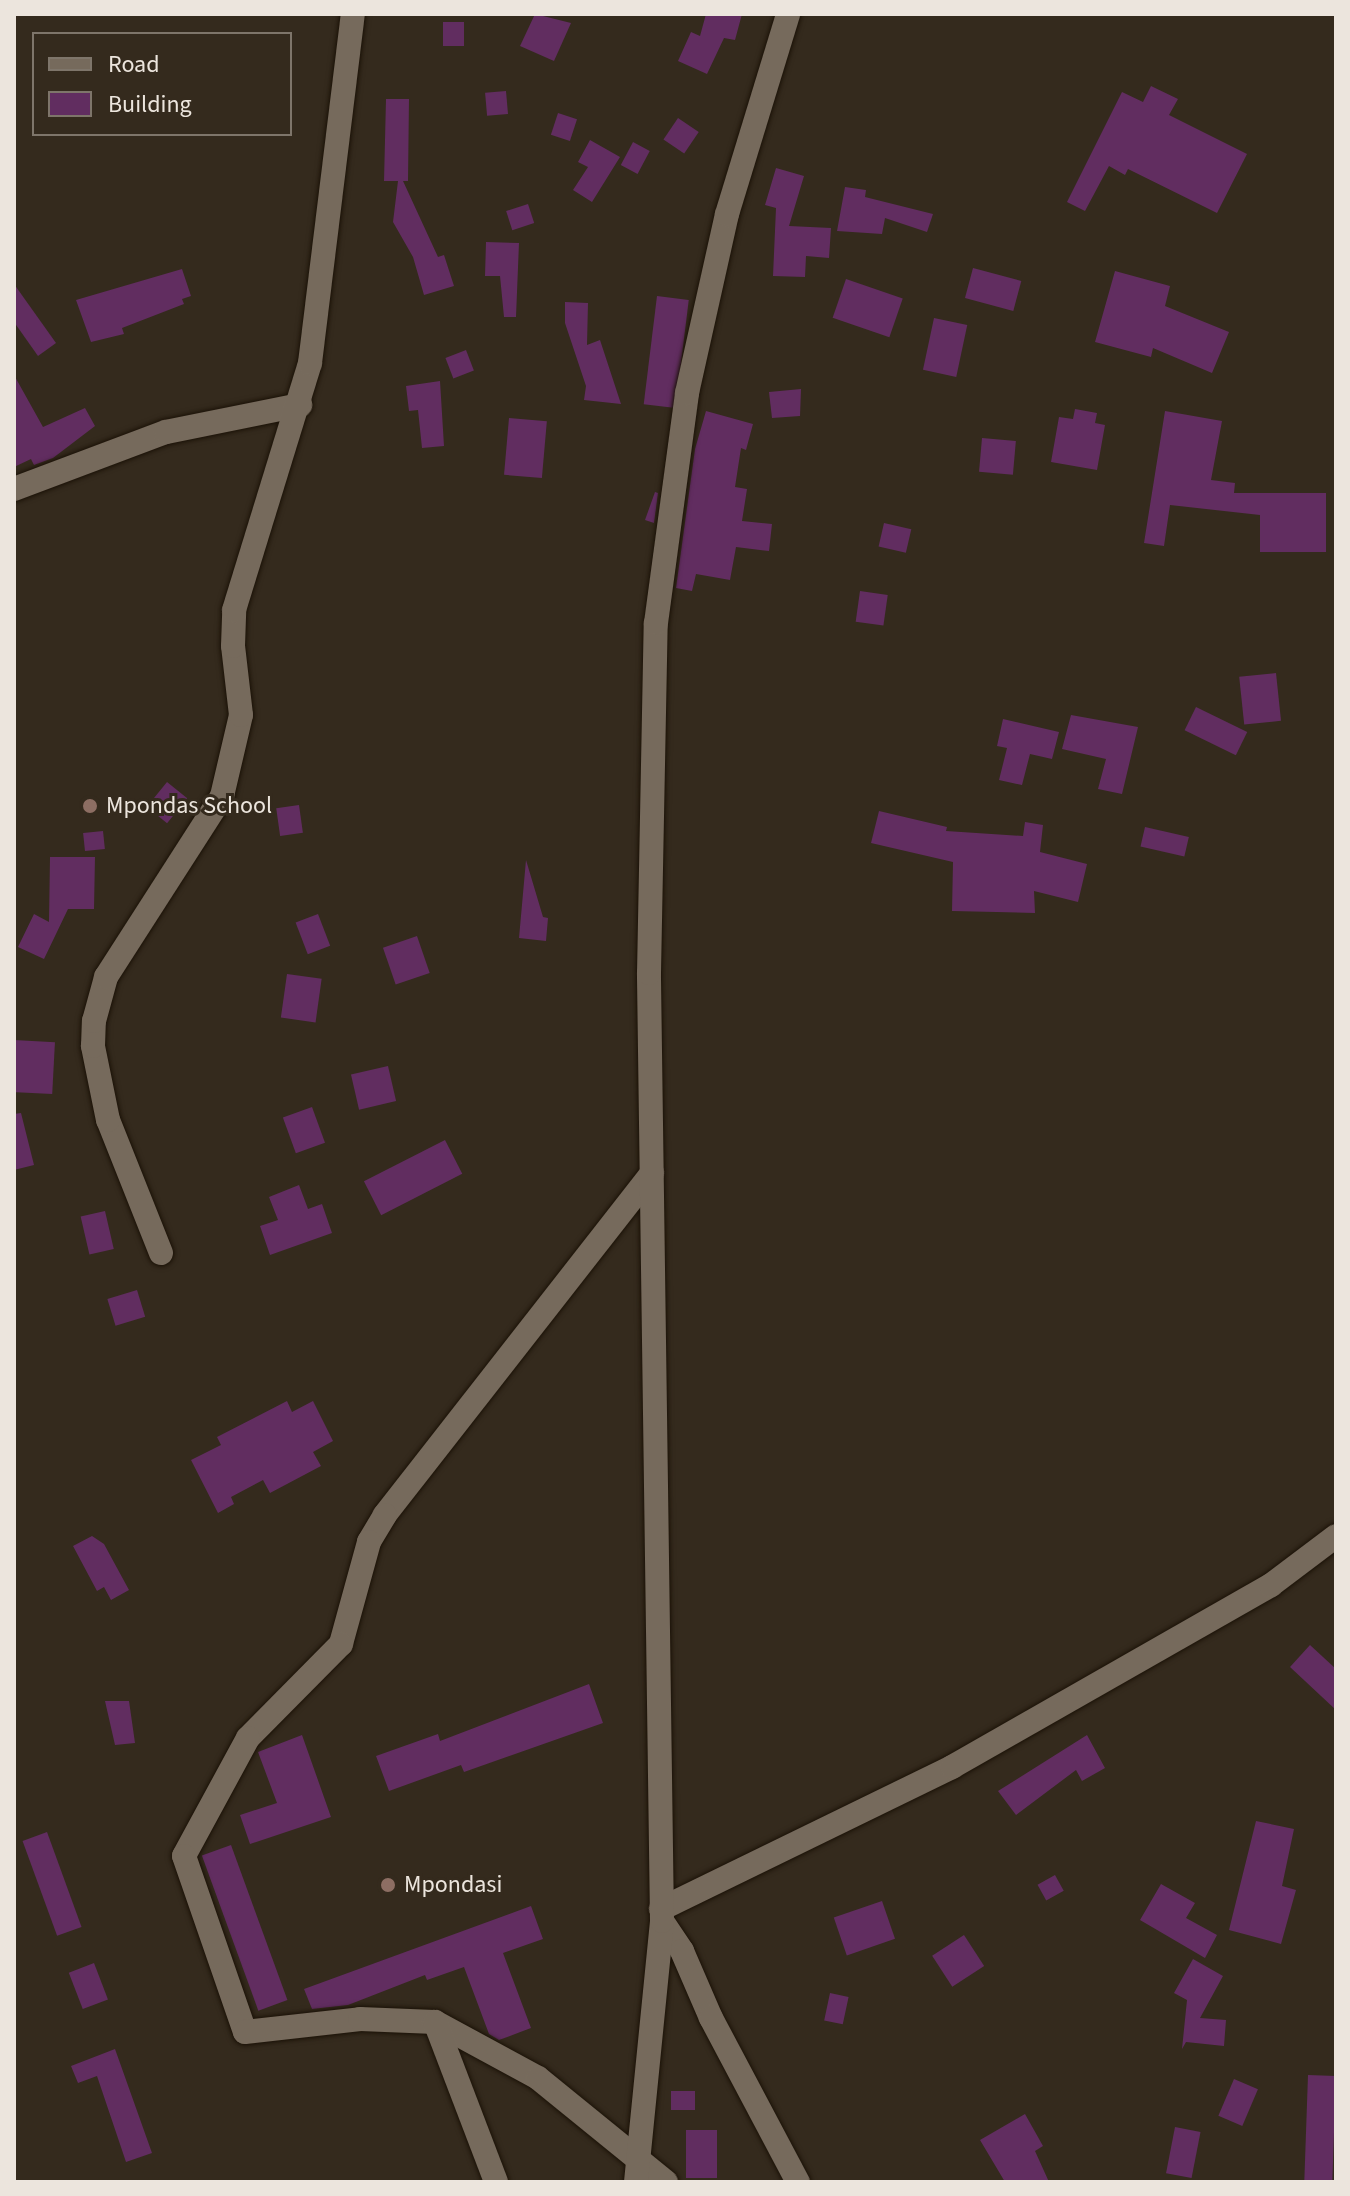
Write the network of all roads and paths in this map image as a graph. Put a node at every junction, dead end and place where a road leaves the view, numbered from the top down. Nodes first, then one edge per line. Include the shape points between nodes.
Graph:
1 (353, 14) edge
2 (788, 14) edge
3 (300, 405) junction
4 (14, 489) edge
5 (652, 1173) junction
6 (161, 1253) dead end
7 (1336, 1536) edge
8 (662, 1915) junction
9 (435, 2022) junction
10 (637, 2172) edge
11 (496, 2182) edge
12 (666, 2182) edge
13 (798, 2182) edge

1 - 3 street
2 - 5 street via 727,214 687,393 656,623 649,973
3 - 4 street via 166,432
3 - 6 street via 234,610 241,715 222,796 106,977 94,1021 93,1046 108,1120
5 - 8 street
5 - 9 street via 385,1515 369,1542 341,1644 248,1738 187,1843 186,1871 245,2032 360,2019
7 - 8 street via 1271,1585 952,1767
8 - 10 street
8 - 13 street
9 - 10 street via 538,2078
9 - 11 street
10 - 12 street

